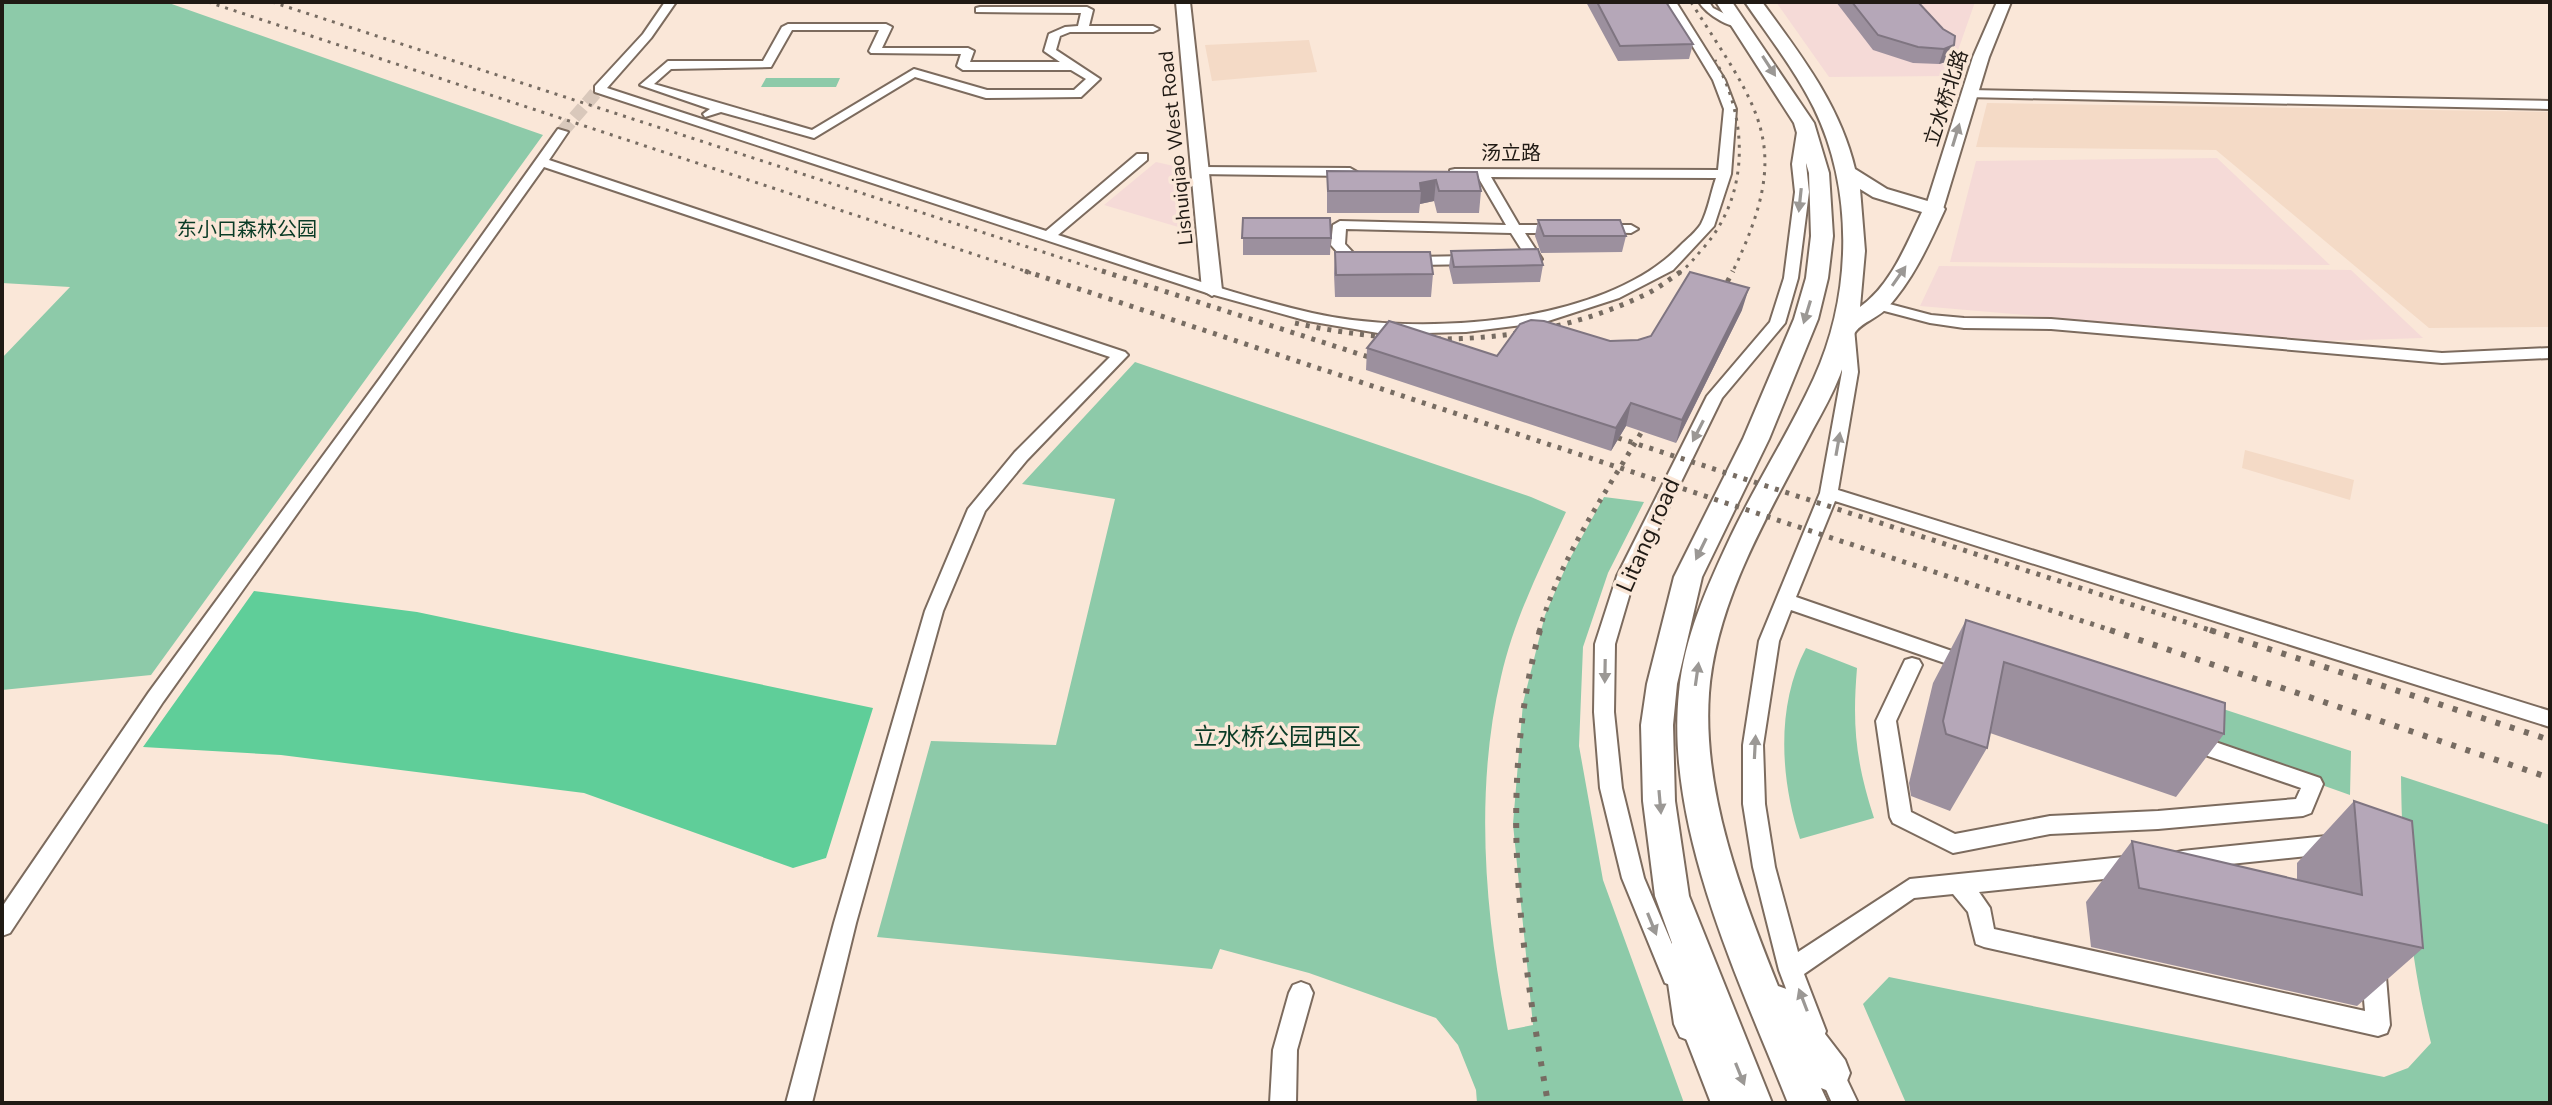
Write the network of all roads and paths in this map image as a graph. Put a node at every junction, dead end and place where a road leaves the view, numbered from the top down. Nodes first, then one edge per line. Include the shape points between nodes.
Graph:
1 (671, 2) edge
2 (1183, 2) edge
3 (1671, 2) edge
4 (1704, 2) edge
5 (1724, 2) edge
6 (2004, 2) edge
7 (980, 10) dead end
8 (1747, 14) edge
9 (1083, 29) junction
10 (1153, 29) dead end
11 (1073, 66) junction
12 (1969, 94) junction
13 (2550, 105) edge
14 (720, 108) junction
15 (696, 121) junction
16 (1804, 123) junction
17 (562, 132) tunnel mouth
18 (1142, 157) dead end
19 (541, 162) junction
20 (1201, 171) junction
21 (1372, 172) edge
22 (1435, 173) edge
23 (1482, 173) junction
24 (1847, 173) junction
25 (1724, 174) junction
26 (1934, 209) junction
27 (1515, 229) junction
28 (1631, 229) dead end
29 (1048, 236) junction
30 (1212, 290) junction
31 (1878, 305) junction
32 (1846, 328) junction
33 (2550, 353) edge
34 (1829, 493) junction
35 (1786, 601) junction
36 (1912, 665) dead end
37 (1981, 669) edge
38 (2550, 719) edge
39 (2162, 732) edge
40 (2356, 856) edge
41 (1958, 884) junction
42 (1672, 896) junction
43 (2, 926) edge
44 (2371, 937) edge
45 (1753, 967) junction
46 (1791, 970) junction
47 (1301, 993) dead end
48 (1693, 1024) junction
49 (1838, 1088) edge
50 (799, 1103) edge
51 (1283, 1103) edge
52 (1724, 1103) edge
53 (1752, 1103) edge
54 (1808, 1103) edge

1 - 15 street via 599,89
2 - 20 street, Lishuiqiao West Road
3 - 25 street via 1719,80 1730,109
4 - 8 street via 1709,10
5 - 8 main road
6 - 12 street, 立水桥北路
7 - 9 street via 1087,10
8 -> 16 main road
8 - 24 main road via 1798,67 1830,123
9 - 10 street
9 - 11 street via 1055,34 1050,51
11 - 14 street via 1094,79 1077,94 986,94 914,73 814,134
11 - 14 street via 963,66 968,51 875,51 886,27 788,27 767,65 668,65 646,85
12 - 13 street
26 -> 12 street, 立水桥北路
14 - 15 street
15 - 29 street
16 -> 42 main road via 1819,173 1822,236 1817,278 1806,319 1756,439 1688,577 1662,684 1659,801
16 -> 48 street, Litang road via 1791,278 1777,323 1715,396 1626,576 1605,644 1611,788 1633,878
17 - 19 street
18 - 29 street
19 - 43 street via 156,697
19 - 50 street via 1120,355 977,509 934,611
20 - 21 street
20 - 30 street, Lishuiqiao West Road
22 - 23 street, 汤立路
23 - 25 street, 汤立路
23 - 27 street
24 - 26 main road via 1880,193
24 - 32 main road via 1855,268
25 - 30 street via 1707,226 1668,267 1614,295 1545,318 1384,329 1313,318
31 -> 26 main road via 1909,262
27 - 27 street via 1535,259 1354,262 1338,245 1340,225
27 - 28 street
29 - 30 street
31 - 32 main road
31 - 33 street via 1964,323 2051,324 2442,358
34 -> 32 street via 1850,372
45 -> 32 main road via 1702,795 1691,739 1696,680 1718,593 1776,469 1828,375
34 - 35 street
34 - 38 street
35 - 37 street
46 -> 35 street via 1764,867 1754,804 1753,745 1769,641
36 - 39 street via 1886,721 1901,817 1953,844 2050,825 2303,807 2313,784
40 - 41 street via 2336,844
41 - 44 street via 1979,908 1984,937 2378,1025
41 - 46 street via 1910,889
42 - 48 main road
42 -> 53 main road
45 - 49 main road
45 - 54 main road
49 -> 46 street
47 - 51 street via 1285,1050
48 - 52 street, Litang road

